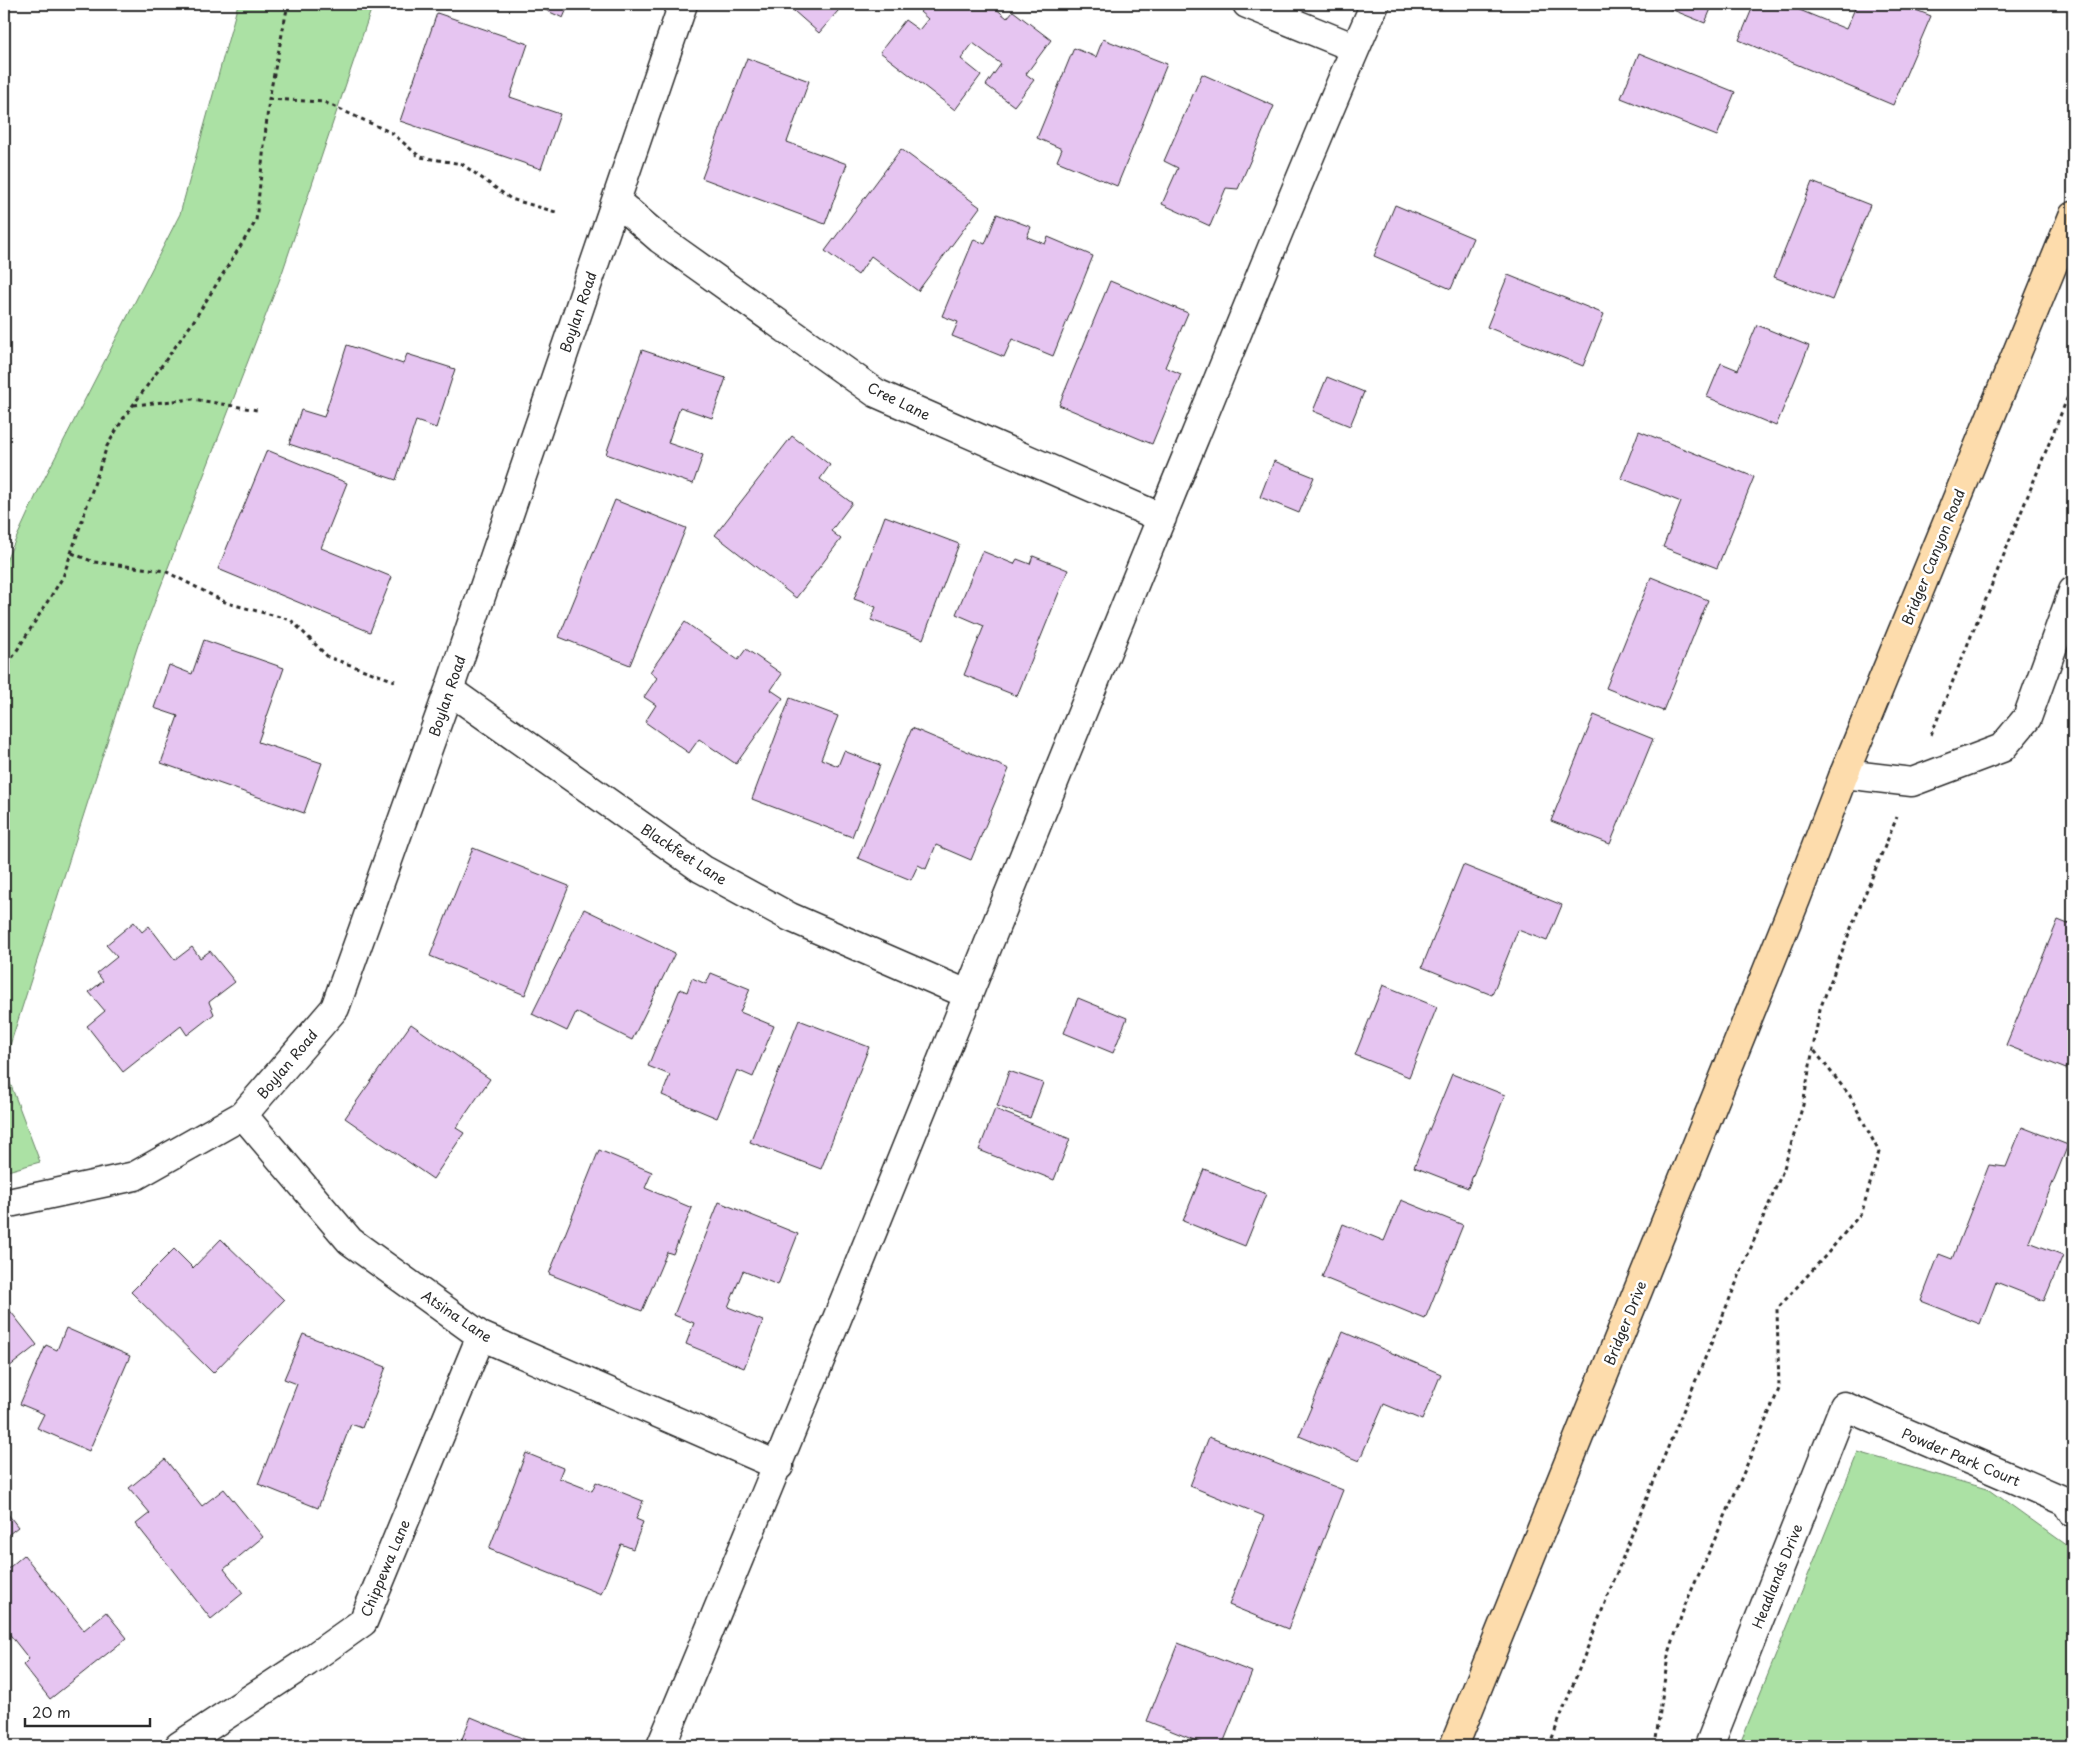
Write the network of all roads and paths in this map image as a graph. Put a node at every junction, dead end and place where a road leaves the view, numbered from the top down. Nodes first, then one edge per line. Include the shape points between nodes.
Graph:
1 (288, 4) edge
2 (683, 4) edge
3 (1247, 4) edge
4 (1375, 4) edge
5 (1355, 48) junction
6 (269, 99) junction
7 (616, 201) junction
8 (559, 213) dead end
9 (2073, 216) edge
10 (2073, 384) edge
11 (134, 405) junction
12 (257, 410) dead end
13 (1162, 518) junction
14 (72, 553) junction
15 (2073, 591) edge
16 (4, 671) edge
17 (395, 681) dead end
18 (449, 690) junction
19 (1844, 774) junction
20 (1912, 782) junction
21 (1796, 899) joint
22 (967, 994) junction
23 (1813, 1049) junction
24 (243, 1115) junction
25 (4, 1204) edge
26 (481, 1336) junction
27 (1844, 1406) joint
28 (779, 1466) junction
29 (2073, 1512) edge
30 (179, 1746) edge
31 (662, 1746) edge
32 (1454, 1746) edge
33 (1549, 1746) edge
34 (1655, 1746) edge
35 (1709, 1746) edge

1 - 6 path
2 - 7 street, Boylan Road
3 - 5 street
4 - 5 street
5 - 13 street
6 - 8 path via 324,102 392,133 420,157 462,164 511,198
6 - 11 path via 256,221 191,325
7 - 13 street, Cree Lane via 660,239 876,393
7 - 18 street, Boylan Road
9 - 19 main road, Bridger Canyon Road
10 - 20 path
11 - 12 path via 193,399
11 - 14 path via 107,446
13 - 22 street
14 - 16 path via 63,577
14 - 17 path via 94,562 166,571 227,603 291,620 328,657
15 - 20 street via 2027,718 2002,748
18 - 22 street, Blackfeet Lane via 702,869 790,918
18 - 24 street, Boylan Road via 335,1008
19 - 20 street
19 - 21 main road, Bridger Canyon Road
20 - 23 path via 1820,1009
21 - 32 main road, Bridger Drive
22 - 28 street
23 - 33 path via 1803,1105 1784,1168 1632,1534
23 - 34 path via 1850,1096 1879,1152 1862,1212 1777,1309 1779,1389 1685,1605 1668,1656
24 - 25 street, Boylan Road via 135,1176
24 - 26 street, Atsina Lane via 350,1241
26 - 28 street, Atsina Lane
26 - 30 street, Chippewa Lane via 363,1622
27 - 29 street, Powder Park Court via 2067,1502
27 - 35 street, Headlands Drive
28 - 31 street

